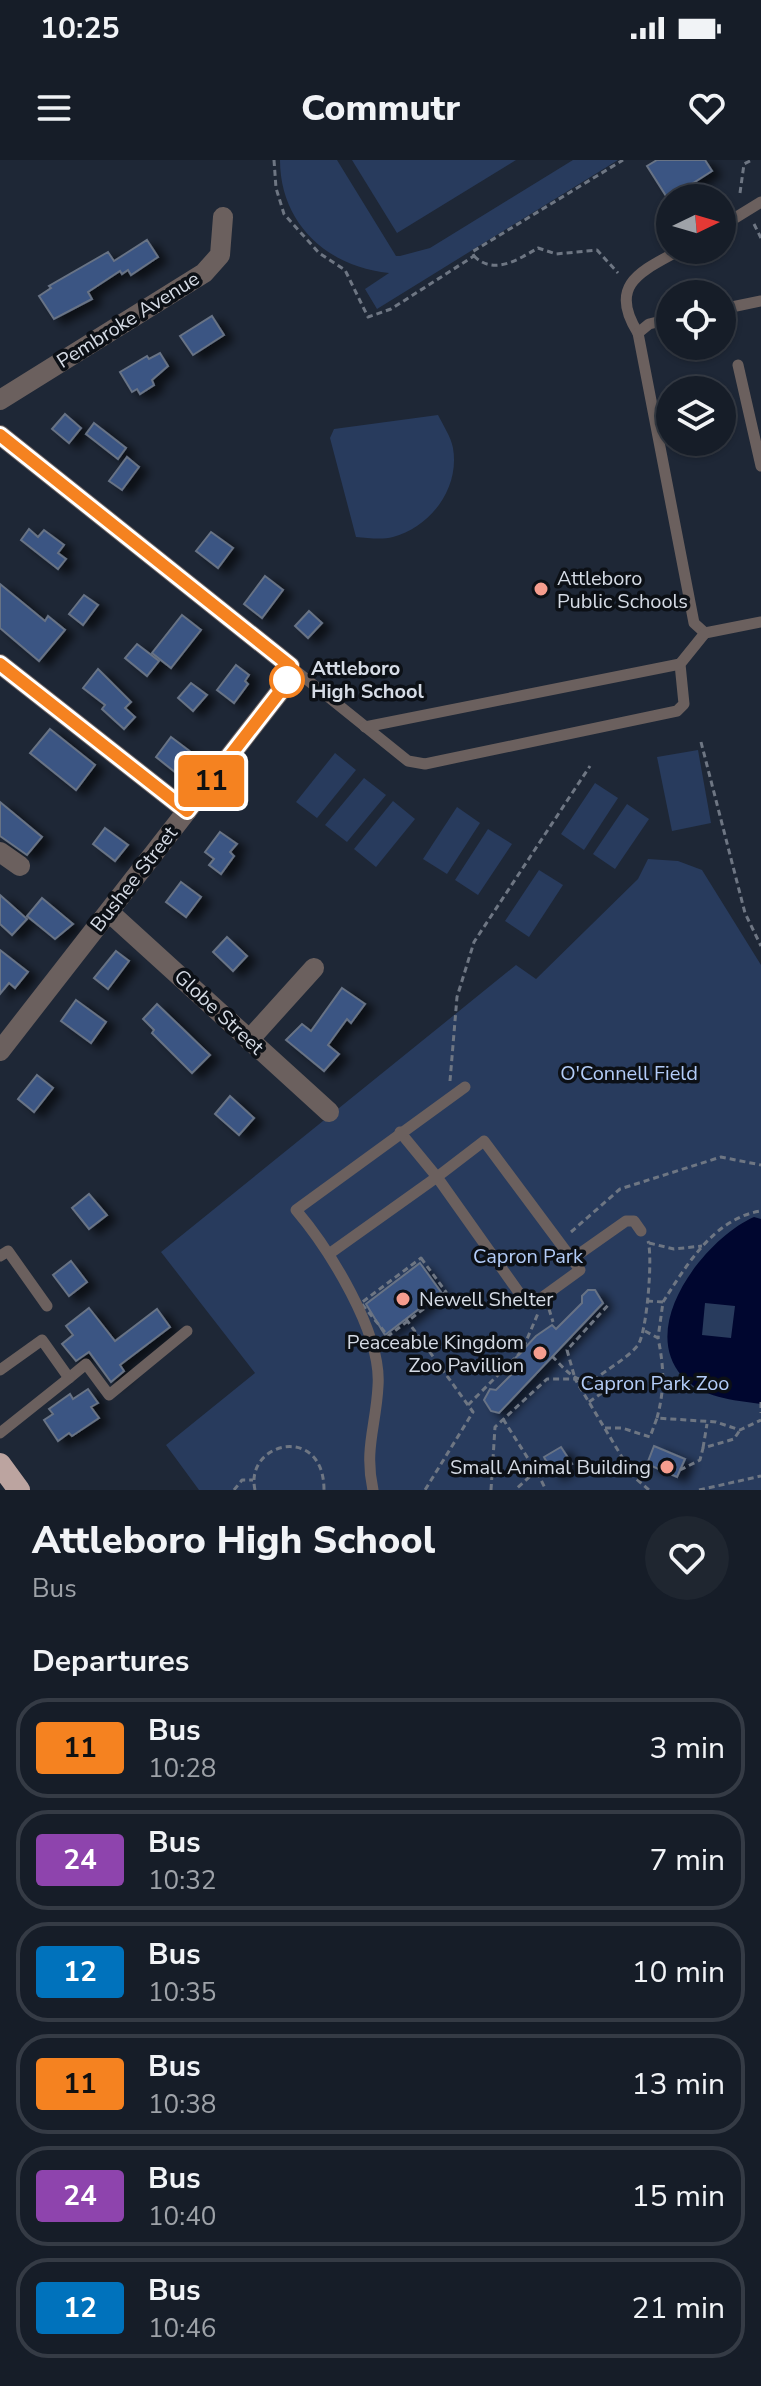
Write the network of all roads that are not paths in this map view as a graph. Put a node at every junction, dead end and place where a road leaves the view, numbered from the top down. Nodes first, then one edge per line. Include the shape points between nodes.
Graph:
1 (761, 202) edge
2 (223, 217) dead end
3 (736, 217) edge
4 (656, 264) edge
5 (761, 301) edge
6 (736, 306) edge
7 (656, 322) edge
8 (638, 333) junction
9 (738, 365) dead end
10 (0, 400) edge
11 (0, 435) edge
12 (761, 466) edge
13 (761, 622) edge
14 (705, 633) junction
15 (0, 664) edge
16 (680, 664) junction
17 (290, 666) junction
18 (365, 727) junction
19 (187, 811) junction
20 (0, 852) edge
21 (20, 866) dead end
22 (109, 912) junction
23 (314, 968) dead end
24 (249, 1040) junction
25 (0, 1051) edge
26 (465, 1087) dead end
27 (329, 1112) dead end
28 (400, 1132) junction
29 (437, 1177) junction
30 (641, 1231) road end
31 (329, 1254) junction
32 (0, 1256) edge
33 (572, 1259) junction
34 (47, 1306) dead end
35 (187, 1331) dead end
36 (0, 1370) edge
37 (69, 1378) junction
38 (0, 1433) edge
39 (0, 1464) edge
40 (19, 1490) edge
41 (373, 1490) edge

1 - 3 lane
2 - 10 street, Pembroke Avenue via 220,255 204,273
4 - 8 lane via 630,282 626,311
5 - 6 lane
7 - 8 lane
8 - 14 lane via 694,623
9 - 12 lane
11 - 17 street
13 - 14 lane
14 - 16 lane
15 - 19 street
16 - 18 lane
16 - 18 lane via 684,704 677,711 425,764 408,761
17 - 18 lane
17 - 19 street, Bushee Street via 285,685
19 - 22 street, Bushee Street
20 - 21 street
22 - 24 street, Globe Street
22 - 25 street, Bushee Street
23 - 24 street
24 - 27 street, Globe Street
26 - 28 lane
28 - 29 lane
28 - 31 lane via 296,1210
29 - 31 lane
29 - 33 lane via 484,1141
29 - 33 lane via 520,1294 540,1299 580,1270
30 - 33 lane via 634,1221 626,1221
31 - 41 lane via 352,1296 376,1361 379,1385 368,1445
32 - 34 lane via 8,1251
35 - 37 lane via 109,1395 86,1364
36 - 37 lane via 42,1340
37 - 38 lane
39 - 40 highway

